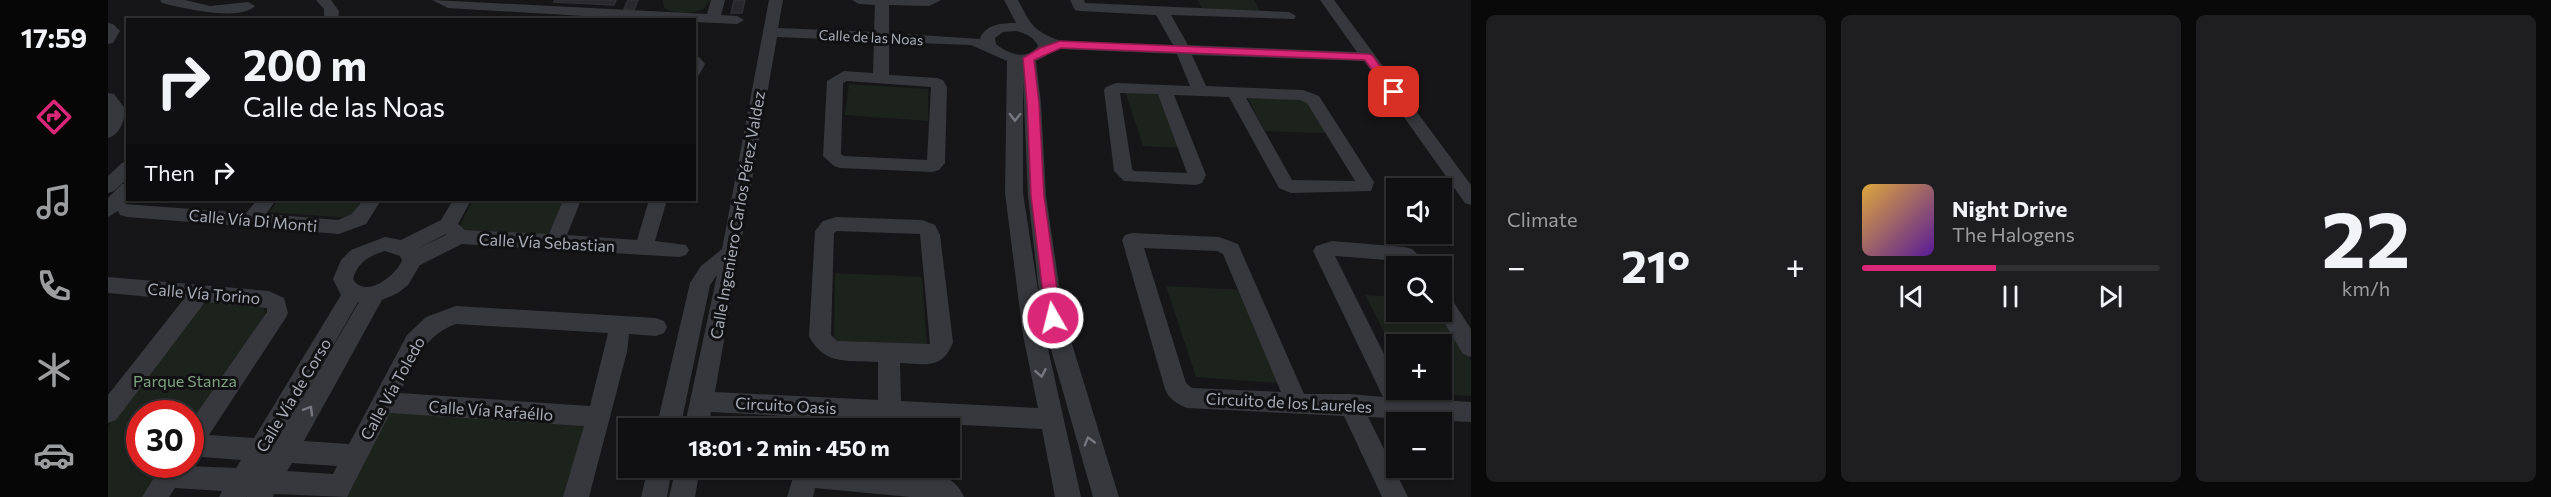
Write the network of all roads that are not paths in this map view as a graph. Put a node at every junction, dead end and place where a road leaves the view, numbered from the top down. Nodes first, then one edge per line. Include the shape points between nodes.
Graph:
1 (167, 0) edge
2 (324, 0) edge
3 (439, 0) edge
4 (652, 0) edge
5 (718, 0) edge
6 (776, 0) edge
7 (859, 0) edge
8 (934, 0) edge
9 (998, 0) edge
10 (1011, 0) edge
11 (1077, 0) edge
12 (1261, 0) edge
13 (1327, 0) edge
14 (882, 1) edge
15 (474, 3) edge
16 (1128, 4) edge
17 (539, 5) edge
18 (1190, 5) edge
19 (1160, 9) junction
20 (215, 15) edge
21 (647, 15) junction
22 (1271, 15) junction
23 (1289, 16) dead end
24 (230, 18) edge
25 (332, 18) edge
26 (713, 19) junction
27 (737, 20) dead end
28 (108, 27) edge
29 (1005, 27) junction
30 (1026, 29) junction
31 (770, 32) junction
32 (881, 37) junction
33 (108, 39) edge
34 (988, 41) junction
35 (1183, 50) junction
36 (1032, 51) junction
37 (1368, 57) junction
38 (881, 78) junction
39 (1164, 90) junction
40 (1200, 91) junction
41 (1235, 93) junction
42 (108, 98) edge
43 (108, 132) edge
44 (126, 169) edge
45 (108, 187) edge
46 (126, 193) edge
47 (1471, 198) edge
48 (266, 201) edge
49 (371, 201) edge
50 (462, 201) edge
51 (572, 201) edge
52 (658, 201) edge
53 (172, 206) edge
54 (117, 210) edge
55 (359, 219) junction
56 (251, 220) junction
57 (339, 227) junction
58 (454, 231) junction
59 (555, 241) junction
60 (374, 247) junction
61 (644, 247) junction
62 (679, 250) dead end
63 (731, 253) junction
64 (408, 254) junction
65 (1407, 256) edge
66 (355, 257) junction
67 (108, 285) edge
68 (201, 292) junction
69 (364, 293) junction
70 (1031, 316) junction
71 (1452, 317) edge
72 (1053, 318) junction
73 (620, 325) junction
74 (656, 327) dead end
75 (1471, 348) edge
76 (889, 353) junction
77 (701, 401) junction
78 (384, 402) junction
79 (1296, 402) junction
80 (1350, 404) junction
81 (1400, 408) junction
82 (1471, 412) edge
83 (108, 413) edge
84 (598, 417) junction
85 (670, 418) edge
86 (698, 418) edge
87 (870, 418) edge
88 (890, 418) edge
89 (1050, 418) junction
90 (960, 419) edge
91 (204, 423) edge
92 (204, 445) edge
93 (260, 450) junction
94 (285, 451) junction
95 (355, 456) junction
96 (168, 478) edge
97 (204, 478) edge
98 (658, 478) edge
99 (686, 478) edge
100 (808, 478) edge
101 (903, 478) edge
102 (250, 489) edge
103 (337, 491) edge
104 (155, 497) edge
105 (576, 497) edge
106 (654, 497) edge
107 (682, 497) edge
108 (800, 497) edge
109 (951, 497) edge
110 (1068, 497) edge
111 (1106, 497) edge
112 (1395, 497) edge

1 - 20 street
2 - 25 street via 331,7
3 - 15 street via 448,4
4 - 21 street
5 - 26 street
6 - 31 street, Calle Ingeniero Carlos Pérez Valdez
7 - 14 street
8 - 14 street
9 - 29 street via 1004,11
10 - 30 street
11 - 16 street via 1080,7
12 - 22 street
13 - 37 street
14 - 32 street
15 - 17 street
16 - 19 street
17 - 21 street
18 - 19 street
18 - 22 street
19 - 35 street
20 - 24 street via 253,4
21 - 26 street
22 - 23 street
26 - 27 street
28 - 33 street via 113,31
29 - 30 street
29 - 34 street via 993,30
30 - 36 street
31 - 32 street, Calle de las Noas
31 - 63 street, Calle Ingeniero Carlos Pérez Valdez
32 - 34 street, Calle de las Noas
32 - 38 street
34 - 36 street, Calle de las Noas via 999,54
35 - 36 street via 1060,45
35 - 37 street
35 - 40 street
36 -> 70 street via 1014,193
36 - 72 street via 1037,196
37 - 47 street
38 - 38 street via 844,76 835,81 832,156 840,162 933,166 939,87 932,81
39 - 39 street via 1197,175 1193,180 1125,174 1113,88
39 - 40 street
40 - 41 street
41 - 41 street via 1285,184 1365,187 1309,97
42 - 43 street via 116,105 118,117
44 - 45 street
46 - 54 street
48 - 56 street
49 - 55 street
50 - 58 street
51 - 59 street
52 - 61 street
53 - 54 street, Calle Vía Di Monti
53 - 56 street, Calle Vía Di Monti
55 - 57 street, Calle Vía Di Monti
55 - 60 street
56 - 57 street, Calle Vía Di Monti
57 - 66 street, Calle Vía Di Monti
58 - 59 street, Calle Vía Sebastian
58 - 64 street
59 - 61 street, Calle Vía Sebastian
60 - 64 street via 395,245
60 - 66 street
61 - 62 street, Calle Vía Sebastian
63 - 77 street, Calle Ingeniero Carlos Pérez Valdez
63 - 85 street via 718,261 700,284
64 - 69 street via 407,275 398,284
65 - 81 street via 1332,248 1323,251
66 - 69 street via 343,279 345,286
67 - 68 street, Calle Vía Torino
68 - 83 street
68 - 91 street, Calle Vía Torino via 269,299 278,309
69 - 93 street, Calle Vía de Corso
94 -> 69 street, Calle Vía de Corso
70 - 72 street
70 -> 89 street
71 - 75 street
111 -> 72 street
73 - 74 street, Calle Vía Toledo
73 - 78 street, Calle Vía Toledo via 456,315 444,318 415,341
73 - 84 street
76 - 76 street via 833,350 820,336 825,231 830,226 928,230 942,342 931,355
76 - 88 street
77 - 86 street, Calle Ingeniero Carlos Pérez Valdez
77 - 87 street, Circuito Oasis
78 - 84 street, Calle Vía Rafaéllo
78 - 95 street, Calle Vía Toledo
79 - 79 street, Circuito de los Laureles via 1180,395 1131,243 1135,239 1219,244 1232,249
79 - 80 street, Circuito de los Laureles
80 - 81 street, Circuito de los Laureles
80 - 112 street
81 - 82 street, Circuito de los Laureles
84 - 105 street
89 - 90 street, Circuito Oasis
89 - 110 street
92 - 93 street, Calle Vía Torino
93 - 94 street, Calle Vía Torino
93 - 102 street, Calle Vía de Corso
94 - 95 street, Calle Vía Torino
94 - 102 street, Calle Vía de Corso
95 - 103 street, Calle Vía Toledo
96 - 104 street
97 - 102 street
98 - 106 street
99 - 107 street
100 - 108 street via 800,486
101 - 109 street via 942,488
102 - 103 street

